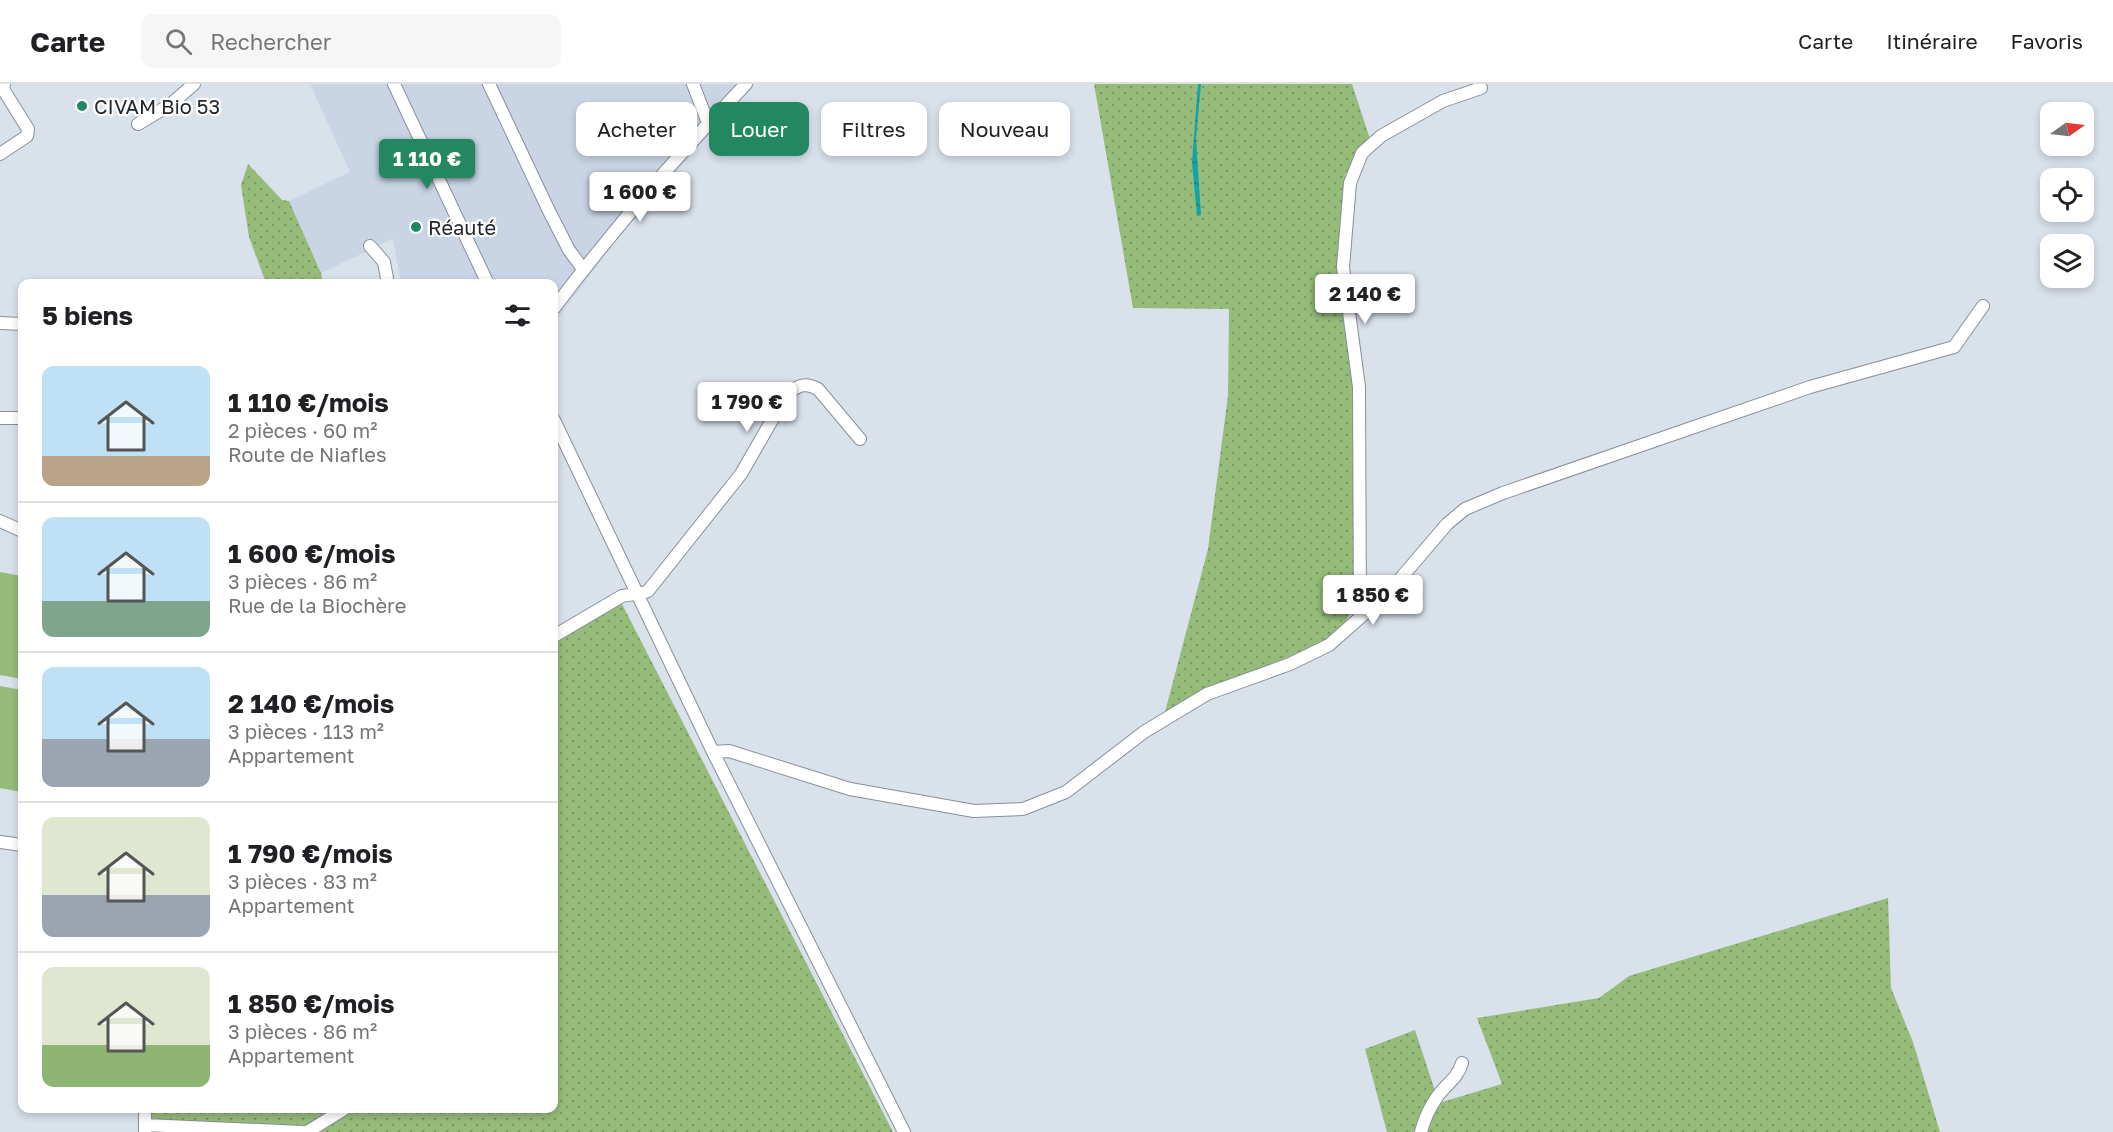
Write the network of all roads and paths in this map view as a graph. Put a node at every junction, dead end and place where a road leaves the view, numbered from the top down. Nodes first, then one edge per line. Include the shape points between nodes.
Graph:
1 (4, 84) edge
2 (194, 84) edge
3 (394, 84) edge
4 (489, 84) edge
5 (693, 84) edge
6 (746, 84) edge
7 (1481, 88) dead end
8 (708, 123) junction
9 (138, 124) dead end
10 (0, 154) edge
11 (370, 246) dead end
12 (583, 269) junction
13 (387, 279) edge
14 (486, 279) edge
15 (558, 303) edge
16 (1983, 306) dead end
17 (0, 324) edge
18 (18, 324) edge
19 (0, 418) edge
20 (18, 418) edge
21 (558, 428) edge
22 (860, 439) dead end
23 (0, 521) edge
24 (18, 529) edge
25 (638, 594) junction
26 (1360, 617) junction
27 (558, 634) edge
28 (713, 753) junction
29 (0, 842) edge
30 (18, 844) edge
31 (1462, 1063) dead end
32 (338, 1113) edge
33 (145, 1128) edge
34 (302, 1132) edge
35 (307, 1132) edge
36 (904, 1132) edge
37 (1421, 1132) edge

1 - 10 street via 3,89 28,129 27,136
2 - 9 street
3 - 14 street
4 - 12 street via 549,211
5 - 8 street
6 - 8 street
7 - 26 street via 1443,101 1381,136 1362,153 1350,183 1343,267 1359,387
8 - 12 street
11 - 13 street via 384,262
12 - 15 street
16 - 26 street via 1954,347 1810,387 1465,509 1447,524 1389,592
17 - 18 street
19 - 20 street
21 - 25 street
22 - 25 street via 818,389 797,386 787,394 741,474 648,591
23 - 24 street
25 - 27 street via 622,596
25 - 28 street
26 - 28 street via 1329,645 1290,664 1207,694 1144,732 1066,792 1023,809 974,811 940,806 850,789 729,751
28 - 36 street
29 - 30 street
31 - 37 street via 1459,1073 1436,1098
32 - 35 street
33 - 34 street

